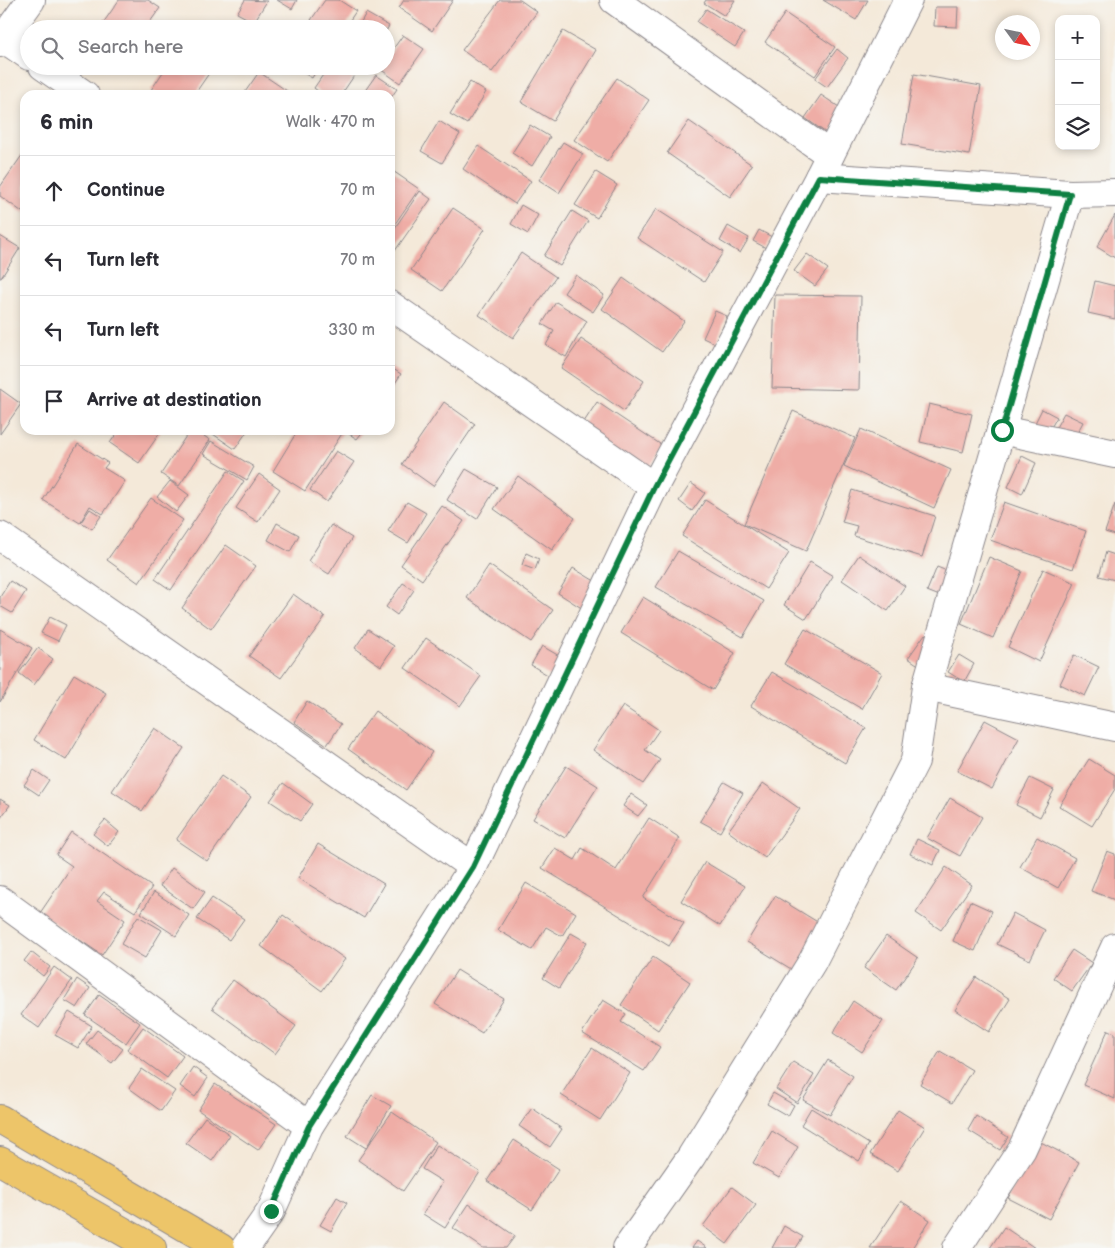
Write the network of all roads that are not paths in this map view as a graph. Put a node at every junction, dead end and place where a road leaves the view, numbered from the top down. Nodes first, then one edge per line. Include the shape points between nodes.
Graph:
1 (32, 0) edge
2 (614, 0) edge
3 (908, 0) edge
4 (2, 41) edge
5 (20, 51) edge
6 (56, 75) edge
7 (78, 90) edge
8 (825, 166) junction
9 (1115, 193) edge
10 (1070, 194) junction
11 (395, 308) edge
12 (1002, 430) junction
13 (1115, 454) edge
14 (654, 487) junction
15 (0, 536) edge
16 (926, 687) junction
17 (1115, 727) edge
18 (473, 867) junction
19 (0, 900) edge
20 (1115, 947) edge
21 (0, 1118) edge
22 (309, 1126) junction
23 (0, 1161) edge
24 (152, 1248) edge
25 (221, 1248) edge
26 (245, 1248) edge
27 (627, 1248) edge
28 (957, 1248) edge

1 - 4 street
2 - 8 street
3 - 8 street
4 - 5 street
6 - 7 street
8 - 10 street
8 - 14 street
9 - 10 street
10 - 12 street
11 - 14 street
12 - 13 street
12 - 16 street
14 - 18 street
15 - 18 street
16 - 17 street
16 - 27 street via 915,761 812,962 691,1157
18 - 22 street
19 - 22 street
20 - 28 street via 1022,1149
21 - 25 highway
22 - 26 street via 271,1211
23 - 24 highway

